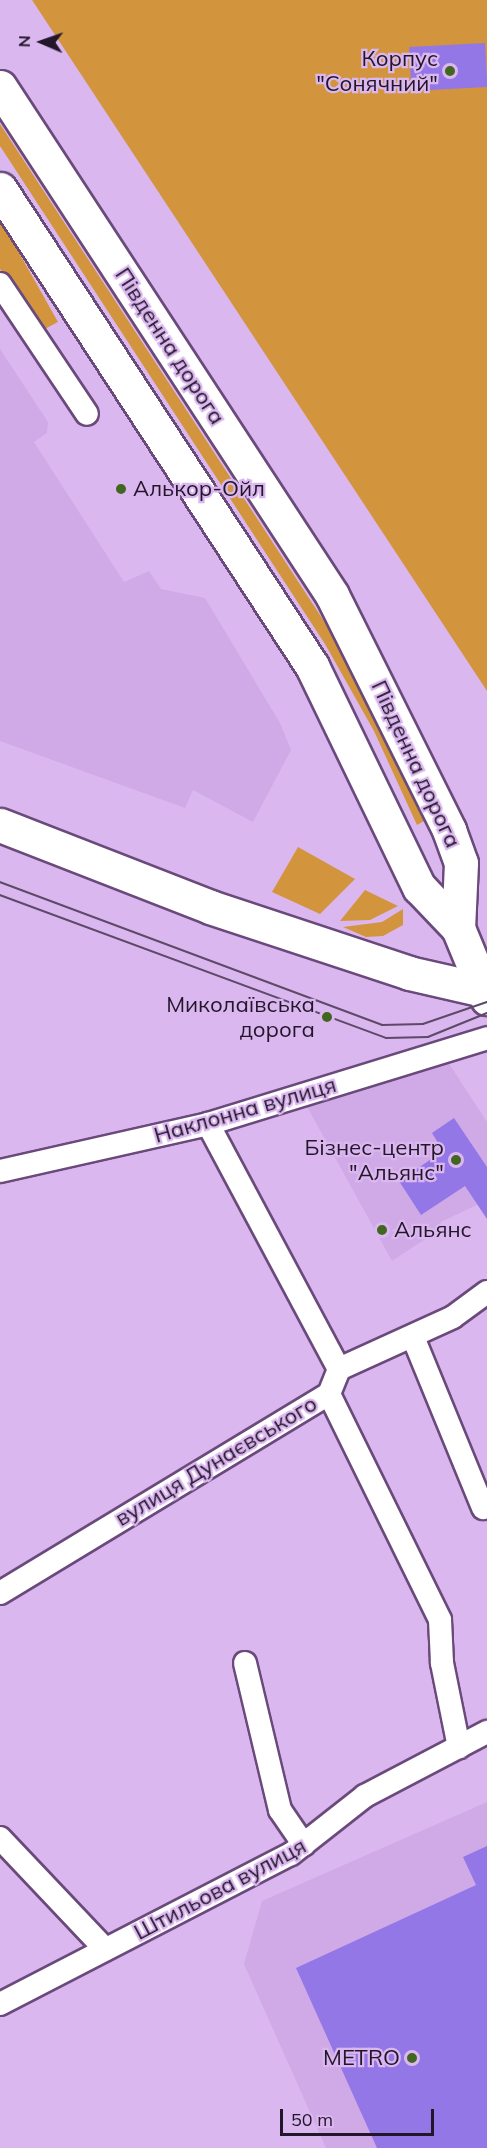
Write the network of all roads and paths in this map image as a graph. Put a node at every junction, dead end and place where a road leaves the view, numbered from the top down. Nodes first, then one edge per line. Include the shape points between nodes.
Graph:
1 (0, 87) edge
2 (0, 189) edge
3 (0, 285) edge
4 (87, 414) dead end
5 (0, 825) edge
6 (458, 928) junction
7 (485, 994) edge
8 (487, 1038) edge
9 (208, 1124) junction
10 (0, 1172) edge
11 (487, 1292) edge
12 (413, 1337) junction
13 (339, 1369) junction
14 (329, 1394) junction
15 (483, 1508) dead end
16 (0, 1593) edge
17 (245, 1663) dead end
18 (487, 1732) edge
19 (459, 1748) junction
20 (0, 1838) edge
21 (304, 1845) junction
22 (105, 1949) junction
23 (0, 2004) edge

1 - 6 main road, Південна дорога via 332,595 449,830 461,863
2 - 6 main road via 250,566 341,719 419,887
3 - 4 street
5 - 7 main road via 210,907
6 - 7 main road
8 - 9 street, Наклонна вулиця
9 - 10 street, Наклонна вулиця
9 - 13 street
11 - 12 street
12 - 13 street
12 - 15 street
13 - 14 street, вулиця Дунаєвського
14 - 16 street, вулиця Дунаєвського
14 - 19 street via 440,1620 442,1663
17 - 21 street via 280,1810
18 - 19 street, Штильова вулиця
19 - 21 street, Штильова вулиця via 365,1796
20 - 22 street
21 - 22 street, Штильова вулиця
22 - 23 street, Штильова вулиця

